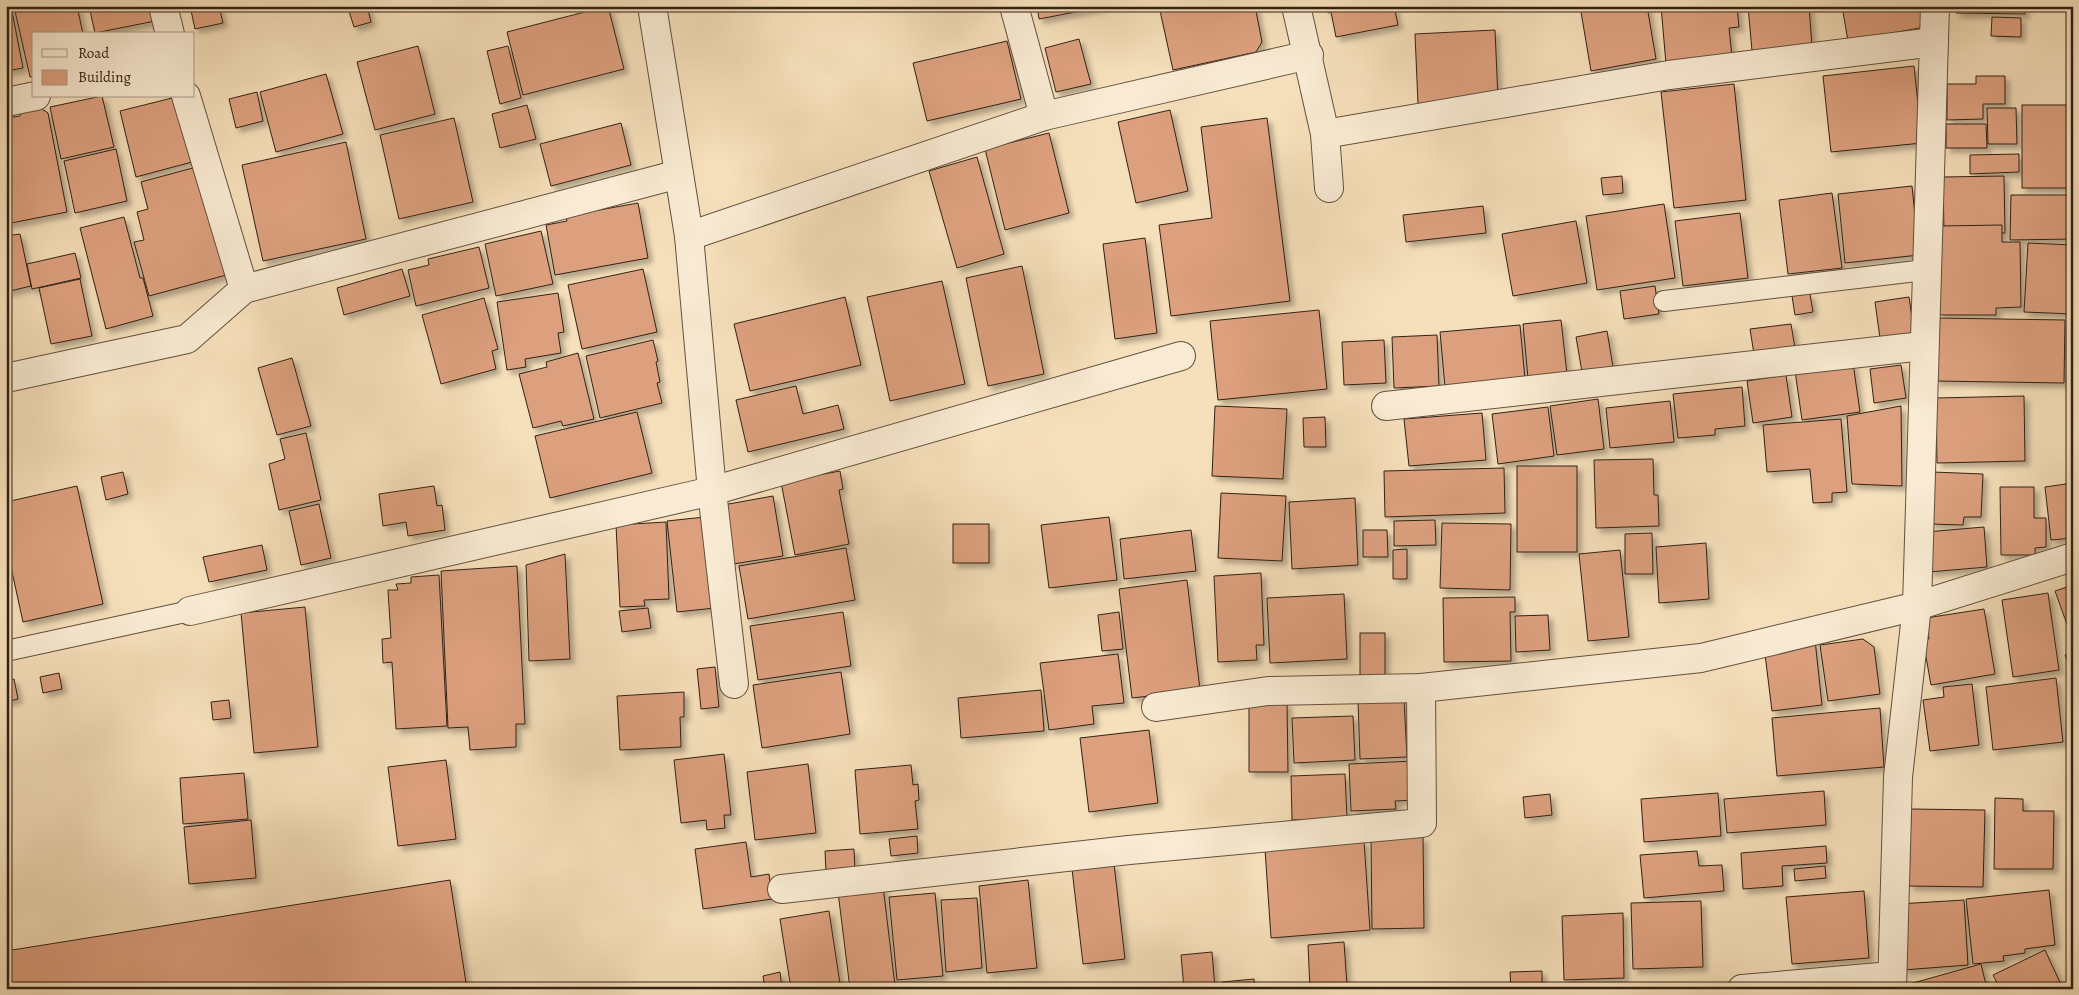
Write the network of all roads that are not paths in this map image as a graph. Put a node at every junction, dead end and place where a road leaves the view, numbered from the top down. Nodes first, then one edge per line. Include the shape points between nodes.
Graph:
1 (163, 6) edge
2 (652, 6) edge
3 (1014, 6) edge
4 (1296, 6) edge
5 (1935, 6) edge
6 (170, 32) edge
7 (1934, 42) junction
8 (1309, 55) junction
9 (32, 97) edge
10 (187, 98) edge
11 (6, 102) edge
12 (1044, 116) junction
13 (1326, 134) junction
14 (679, 174) junction
15 (1329, 188) dead end
16 (689, 236) junction
17 (1925, 270) junction
18 (244, 289) junction
19 (1664, 301) dead end
20 (1924, 346) junction
21 (1181, 356) dead end
22 (6, 378) edge
23 (1386, 406) dead end
24 (712, 491) junction
25 (2073, 557) edge
26 (1917, 606) junction
27 (190, 611) joint
28 (6, 651) edge
29 (734, 684) dead end
30 (1421, 688) junction
31 (1156, 707) dead end
32 (782, 889) dead end
33 (1891, 983) edge
34 (1742, 989) edge

1 - 6 street
2 - 14 street
3 - 12 street
4 - 8 street
5 - 7 street
7 - 13 street via 1669,75
7 - 17 street
8 - 12 street
8 - 13 street
9 - 11 street
10 - 18 street
12 - 16 street
13 - 15 street
14 - 16 street
14 - 18 street
16 - 24 street
17 - 19 lane
17 - 20 street
18 - 22 street via 187,339
20 - 23 street
20 - 26 street
21 - 24 street
24 - 27 street
24 - 29 street
25 - 26 street
26 - 30 street via 1701,658
26 - 33 street via 1898,777
27 - 28 lane
30 - 31 street via 1268,691
30 - 32 street via 1422,823 1129,850
33 - 34 street

